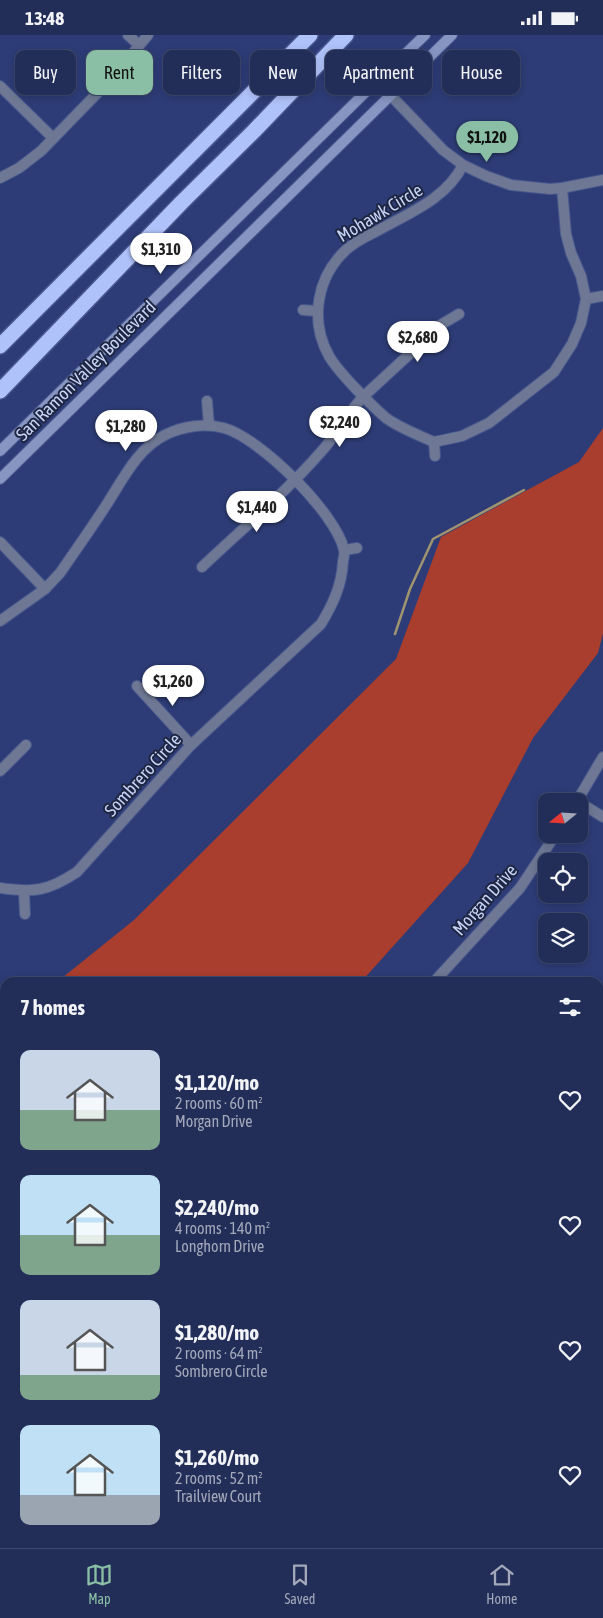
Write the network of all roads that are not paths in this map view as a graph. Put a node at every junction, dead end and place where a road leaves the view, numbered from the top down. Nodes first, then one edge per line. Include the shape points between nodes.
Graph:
1 (128, 35) edge
2 (148, 35) edge
3 (310, 35) edge
4 (346, 35) edge
5 (426, 35) edge
6 (452, 35) edge
7 (139, 45) junction
8 (410, 50) edge
9 (432, 54) edge
10 (0, 86) edge
11 (363, 95) edge
12 (390, 95) joint
13 (53, 138) junction
14 (463, 165) junction
15 (0, 178) edge
16 (603, 180) edge
17 (562, 188) junction
18 (603, 296) edge
19 (586, 299) junction
20 (303, 310) dead end
21 (317, 311) junction
22 (459, 314) dead end
23 (0, 345) edge
24 (0, 391) edge
25 (364, 396) junction
26 (207, 401) dead end
27 (209, 425) junction
28 (434, 442) junction
29 (0, 451) edge
30 (435, 456) dead end
31 (0, 479) edge
32 (295, 480) junction
33 (0, 542) edge
34 (357, 548) dead end
35 (344, 550) junction
36 (202, 567) dead end
37 (45, 589) junction
38 (0, 621) edge
39 (138, 686) dead end
40 (26, 745) dead end
41 (191, 745) junction
42 (603, 757) edge
43 (0, 771) edge
44 (583, 793) edge
45 (588, 807) edge
46 (603, 817) edge
47 (550, 843) edge
48 (0, 889) edge
49 (24, 892) junction
50 (25, 913) dead end
51 (438, 977) edge

1 - 7 street
2 - 7 street
3 - 23 highway
4 - 24 highway
5 - 8 main road, San Ramon Valley Boulevard
6 - 9 main road, San Ramon Valley Boulevard
7 - 13 street via 112,79
10 - 13 street
11 - 29 main road, San Ramon Valley Boulevard
12 - 14 street via 443,150
12 - 31 main road, San Ramon Valley Boulevard
13 - 15 street via 30,160
14 - 17 street via 511,185
14 - 21 street, Mohawk Circle via 448,187 432,201 347,249 325,279
16 - 17 street
17 - 19 street via 566,235
18 - 19 street
19 - 28 street via 572,344 554,372 489,423 462,436
20 - 21 street
21 - 25 street, Mohawk Circle via 328,354
22 - 25 street via 442,324
25 - 28 street, Mohawk Circle via 387,418
25 - 32 street via 322,452
26 - 27 street
27 - 32 street, Sombrero Circle via 240,434 261,448
27 - 37 street, Sombrero Circle via 165,435 135,460 60,573
28 - 30 street
32 - 35 street, Sombrero Circle via 334,527
32 - 36 street
33 - 37 street
34 - 35 street
35 - 41 street, Sombrero Circle via 339,588 321,624
37 - 38 street, Sombrero Circle
39 - 41 street
40 - 43 street
41 - 49 street, Sombrero Circle via 77,872 63,882
42 - 44 street
45 - 46 street
47 - 51 street, Morgan Drive via 520,888
48 - 49 street, Sombrero Circle
49 - 50 street

